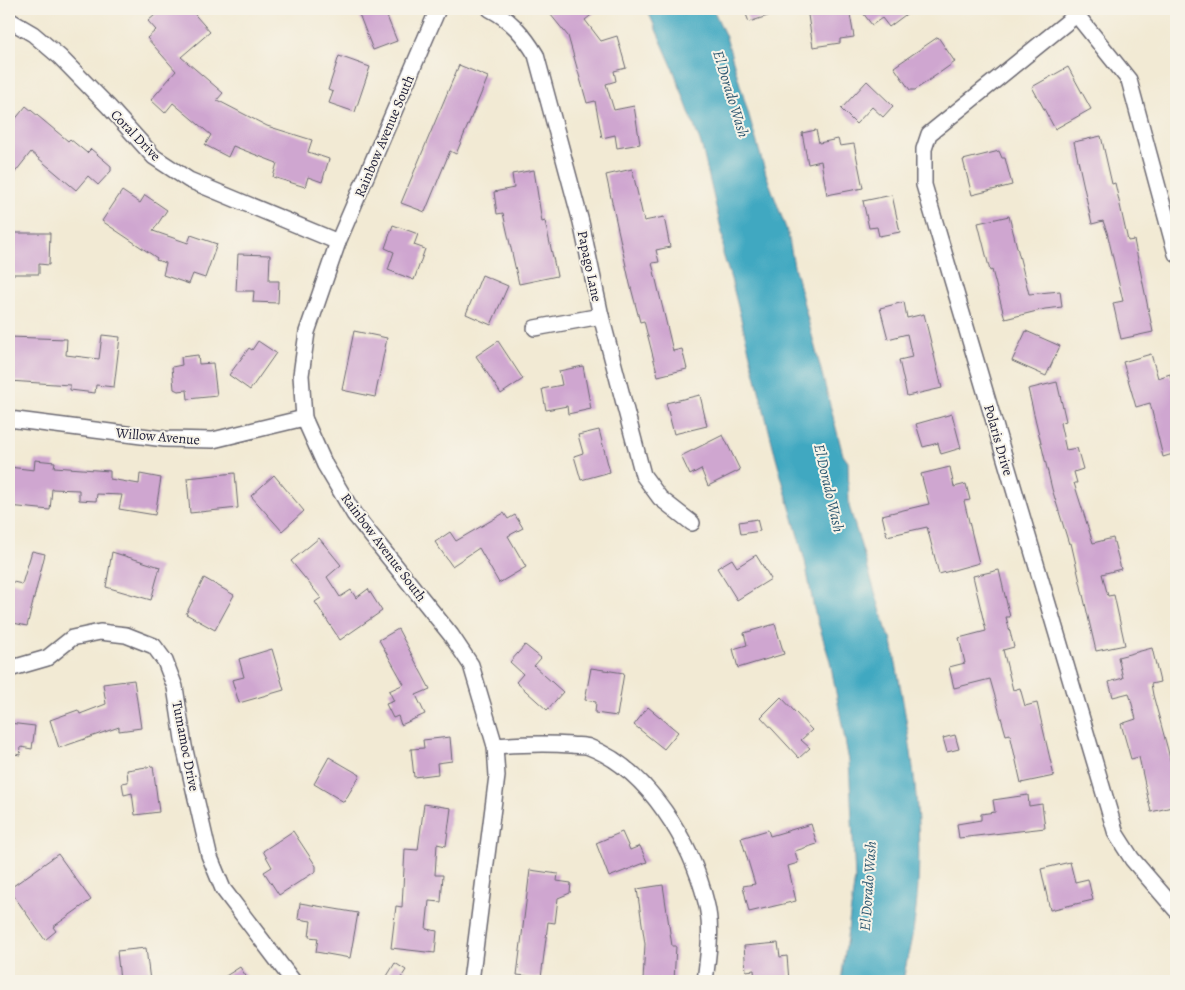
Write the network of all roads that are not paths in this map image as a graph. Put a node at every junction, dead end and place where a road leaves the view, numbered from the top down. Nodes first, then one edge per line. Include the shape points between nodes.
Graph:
1 (438, 9) edge
2 (490, 9) edge
3 (1074, 12) edge
4 (9, 20) edge
5 (338, 242) junction
6 (1176, 254) edge
7 (601, 316) junction
8 (535, 328) dead end
9 (304, 418) junction
10 (9, 420) edge
11 (692, 523) dead end
12 (9, 669) edge
13 (495, 746) junction
14 (1176, 910) edge
15 (293, 981) edge
16 (471, 981) edge
17 (705, 981) edge

1 - 5 street, Rainbow Avenue South
2 - 7 street, Papago Lane via 522,33 536,55 581,222
3 - 6 street via 1129,80
3 - 14 street, Polaris Drive via 929,134 924,149 924,185 1116,834 1132,859
4 - 5 street, Coral Drive via 34,34 60,57 154,157 190,180
5 - 9 street, Rainbow Avenue South via 307,332 301,375
7 - 8 street
7 - 11 street, Papago Lane via 643,475 660,498
9 - 10 street, Willow Avenue via 213,440 165,439
9 - 13 street, Rainbow Avenue South via 325,465 354,514 451,635 471,665
12 - 15 street, Tumamoc Drive via 47,658 72,638 100,632 126,635 154,646 165,661 175,687 184,746 209,855 223,888
13 - 16 street, Rainbow Avenue South via 497,776
13 - 17 street via 540,742 588,747 620,765 667,812 688,849 707,903 710,940

